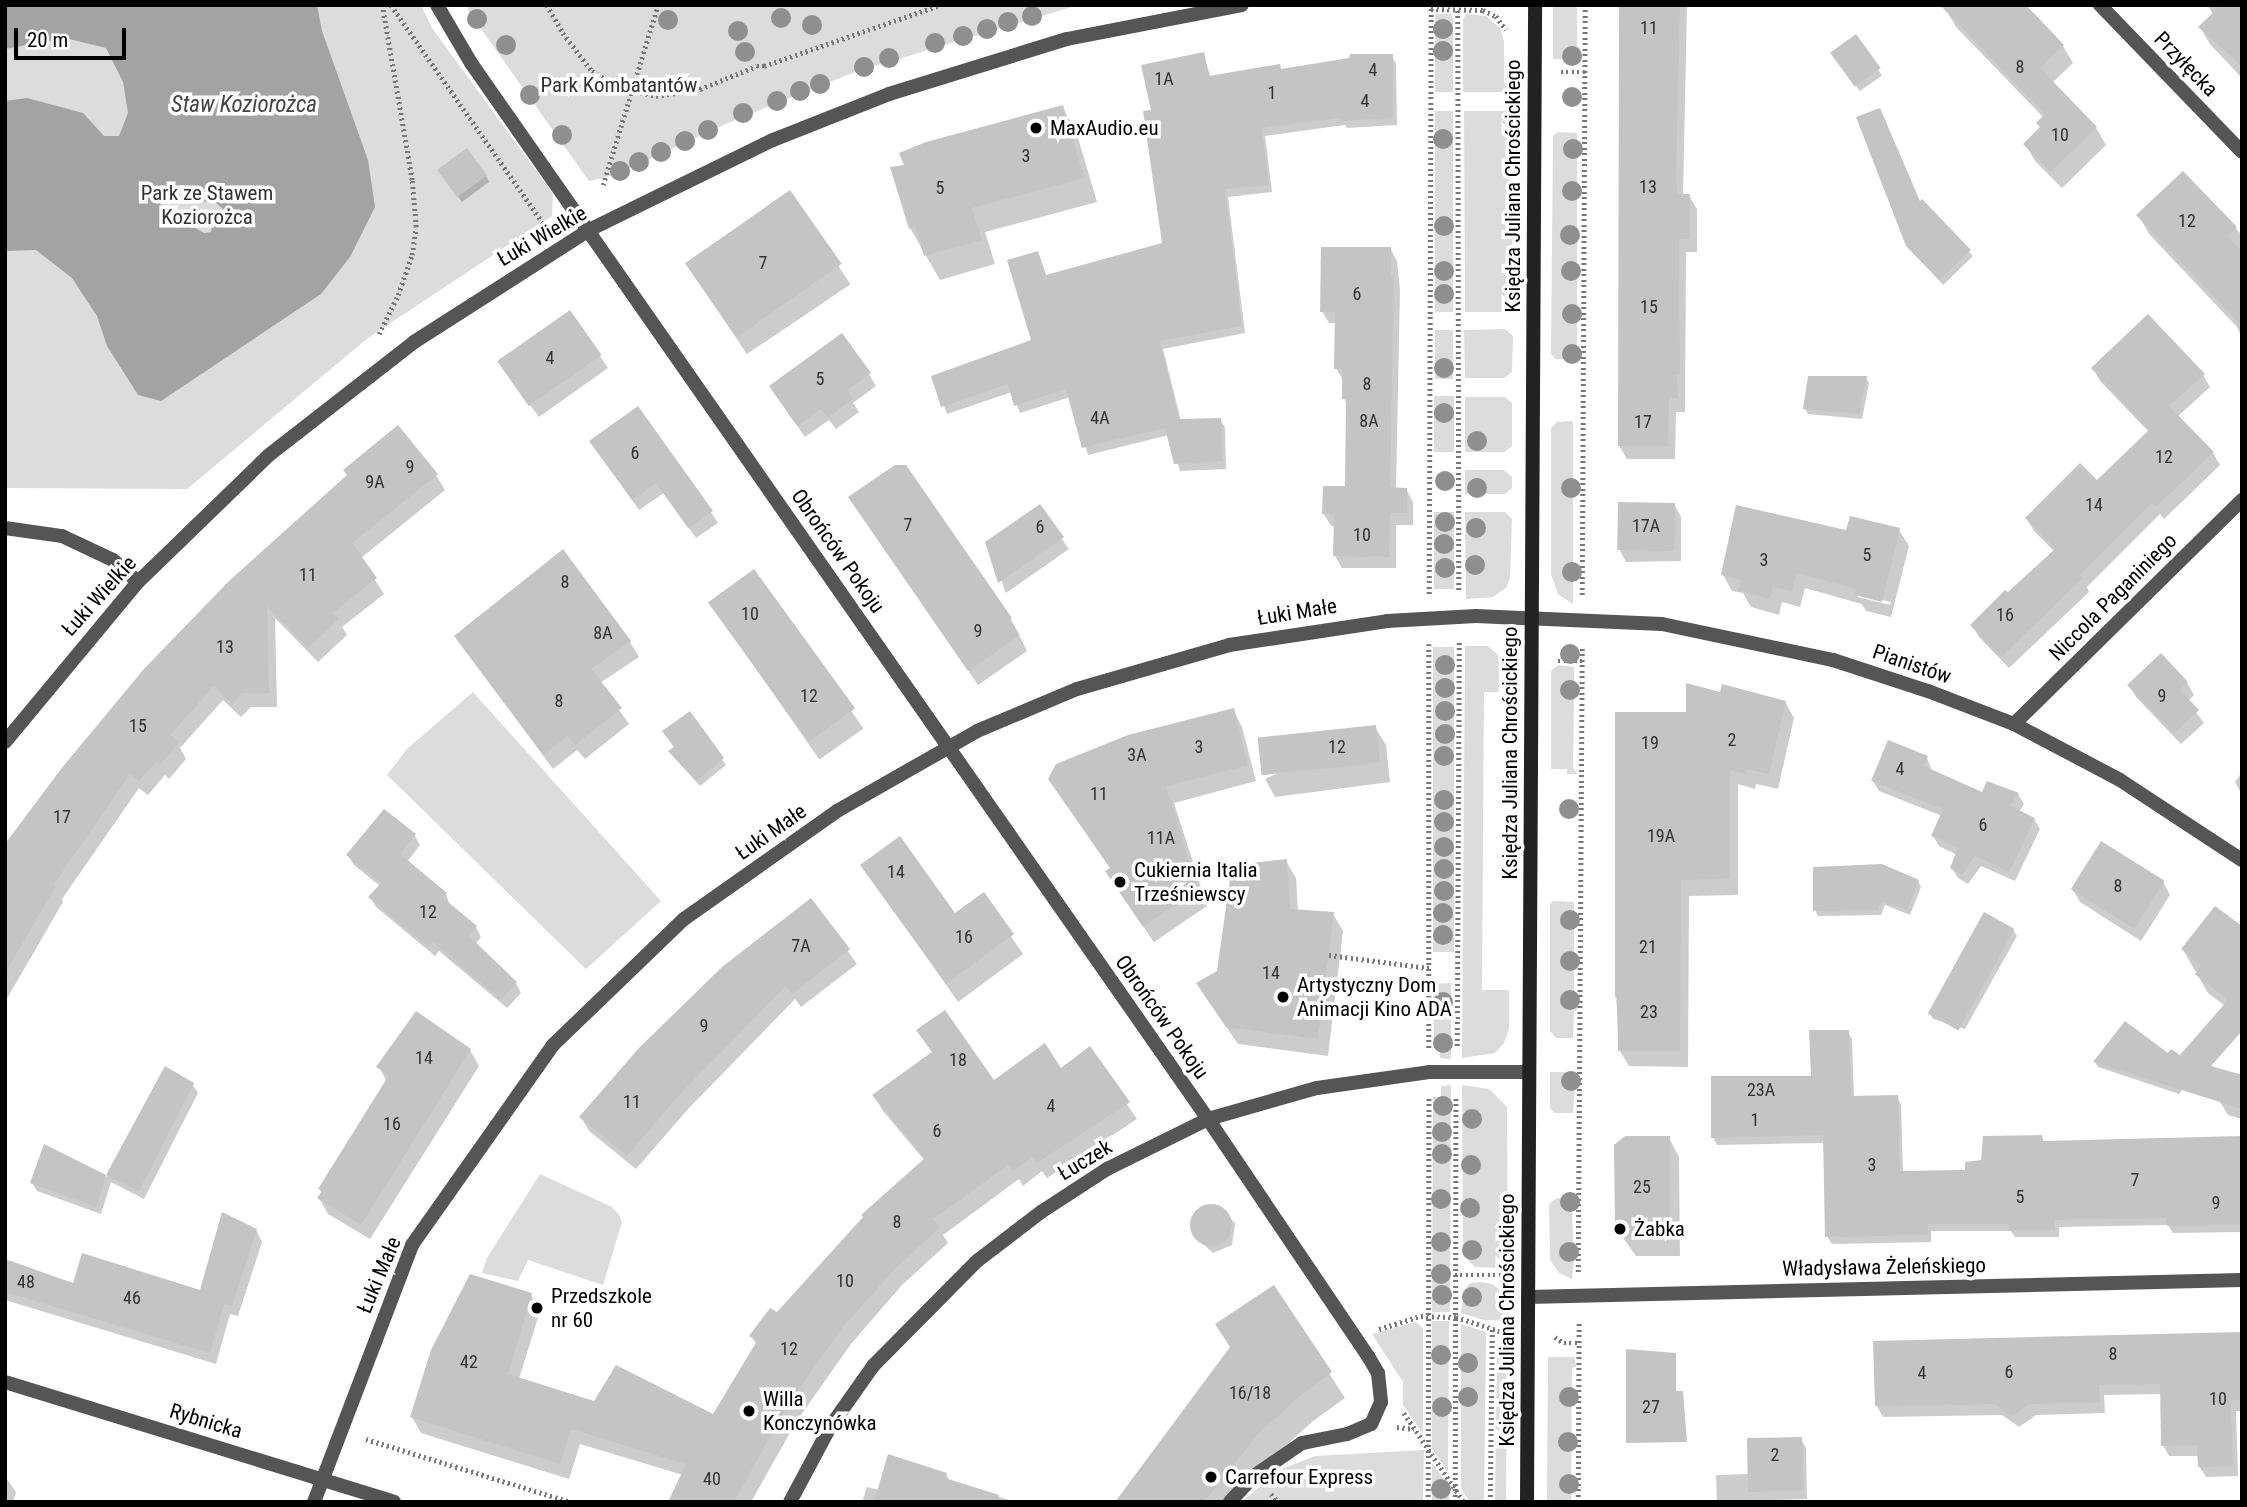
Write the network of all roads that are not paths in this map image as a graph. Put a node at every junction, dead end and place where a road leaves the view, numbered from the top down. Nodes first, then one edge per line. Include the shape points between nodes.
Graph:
1 (437, 5) edge
2 (1242, 5) edge
3 (1535, 5) edge
4 (2100, 5) edge
5 (2242, 152) edge
6 (589, 230) junction
7 (2242, 500) edge
8 (5, 528) edge
9 (138, 582) junction
10 (1531, 617) junction
11 (2014, 724) junction
12 (5, 742) edge
13 (948, 746) junction
14 (2242, 860) edge
15 (1529, 1072) junction
16 (1208, 1119) junction
17 (2242, 1280) edge
18 (1528, 1297) junction
19 (5, 1381) edge
20 (321, 1479) junction
21 (313, 1502) edge
22 (394, 1502) edge
23 (790, 1502) edge
24 (1230, 1502) edge
25 (1527, 1502) edge

1 - 6 street, Obrońców Pokoju via 471,63
2 - 6 street, Łuki Wielkie via 1067,39 890,94 773,139
3 - 10 street, Księdza Juliana Chrościckiego
4 - 5 street, Przyłęcka
6 - 9 street, Łuki Wielkie via 487,292 337,401 269,455
6 - 13 street, Obrońców Pokoju
7 - 11 street, Niccola Paganiniego
8 - 9 street via 62,536 113,560
9 - 12 street, Łuki Wielkie
10 - 11 street, Pianistów via 1662,624 1743,639 1833,660
10 - 13 street, Łuki Małe via 1387,621 1229,645 1077,689
10 - 15 street, Księdza Juliana Chrościckiego
11 - 14 street, Pianistów via 2120,780
13 - 16 street, Obrońców Pokoju
13 - 20 street, Łuki Małe via 837,811 684,919 553,1045 412,1245
15 - 16 street, Łuczek via 1429,1072 1354,1081
15 - 18 street, Księdza Juliana Chrościckiego
16 - 23 street, Łuczek via 1107,1169 977,1261 873,1366 830,1427
16 - 24 street, Obrońców Pokoju via 1368,1356 1378,1373 1381,1402 1371,1424 1348,1434 1302,1443 1254,1476
17 - 18 street, Władysława Żeleńskiego
18 - 25 street, Księdza Juliana Chrościckiego
19 - 20 street, Rybnicka
20 - 21 street, Łuki Małe
20 - 22 street, Rybnicka

